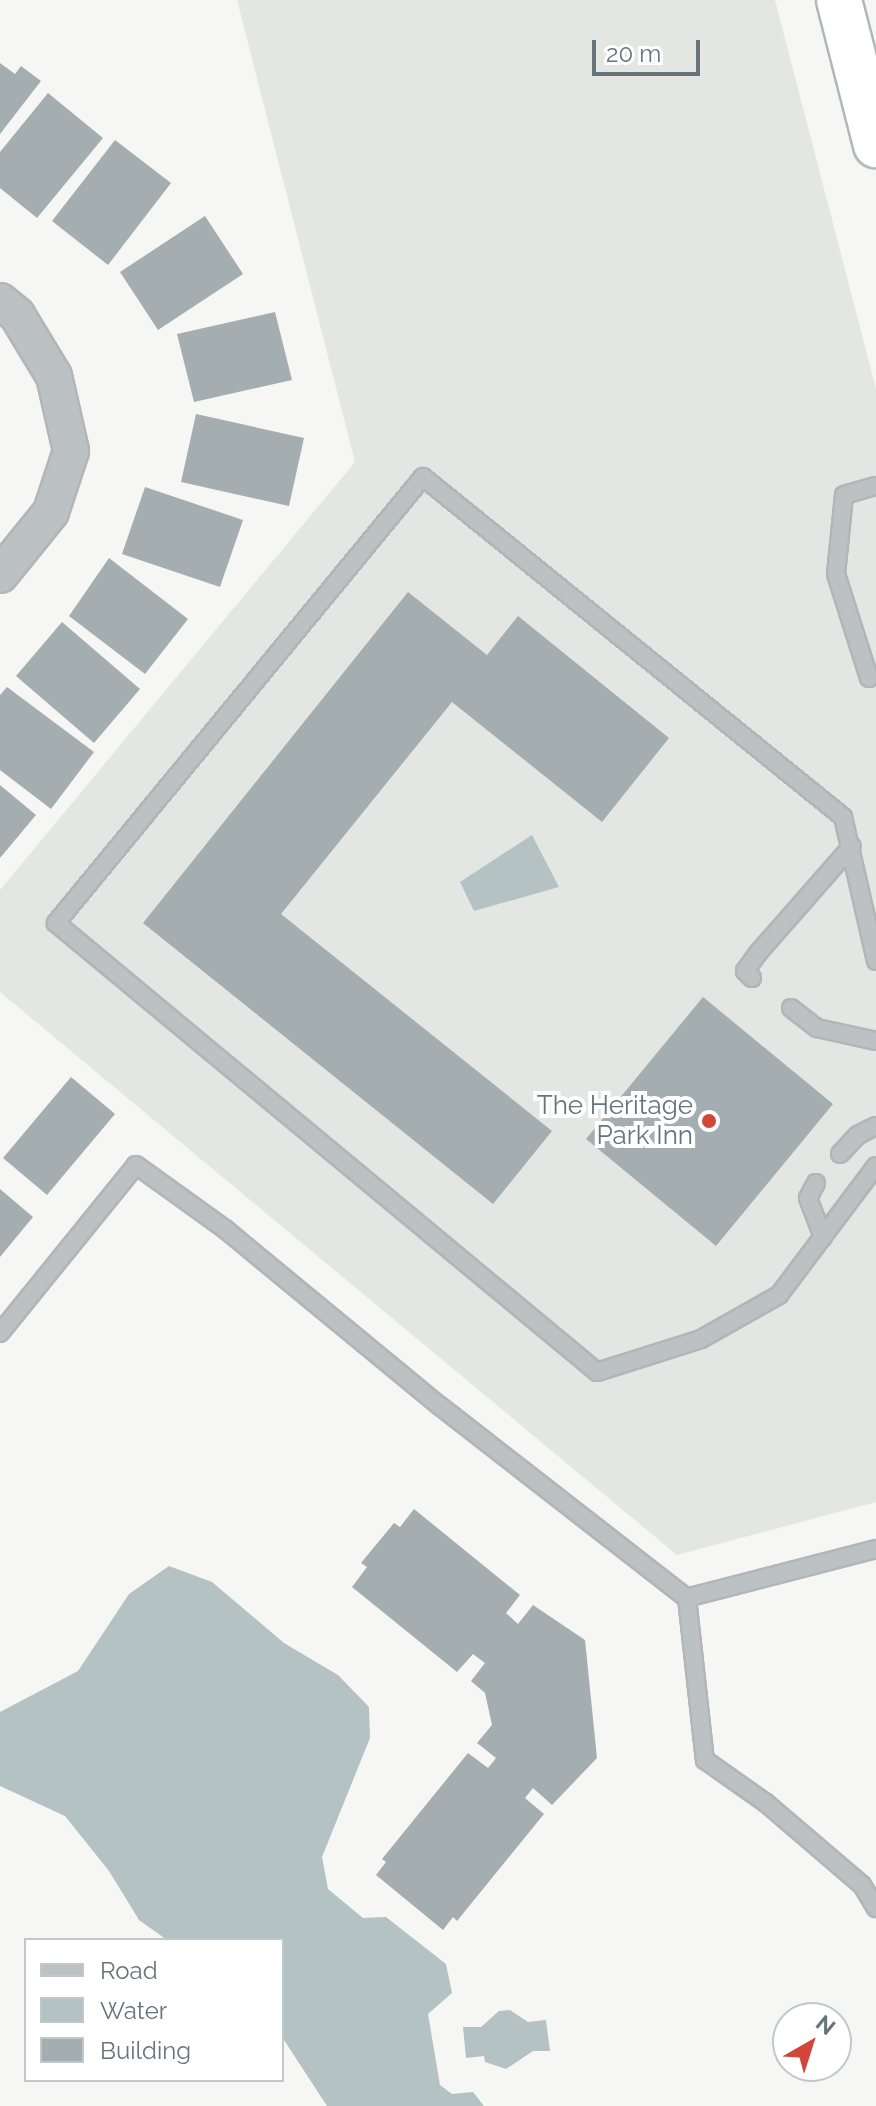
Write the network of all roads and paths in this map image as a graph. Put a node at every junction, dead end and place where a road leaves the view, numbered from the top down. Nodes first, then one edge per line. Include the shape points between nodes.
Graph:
1 (839, 0) edge
2 (876, 145) edge
3 (0, 301) edge
4 (876, 486) edge
5 (0, 575) edge
6 (869, 678) dead end
7 (852, 846) junction
8 (876, 961) edge
9 (752, 978) dead end
10 (791, 1008) dead end
11 (876, 1041) edge
12 (876, 1126) edge
13 (840, 1154) dead end
14 (876, 1166) edge
15 (816, 1183) dead end
16 (823, 1237) junction
17 (0, 1333) edge
18 (876, 1549) edge
19 (687, 1598) junction
20 (876, 1908) edge

1 - 2 highway
3 - 5 street via 17,315 54,376 71,451 51,512
4 - 6 lane via 844,495 836,574
7 - 8 lane
7 - 9 lane via 758,953 745,971
7 - 16 lane via 843,817 423,477 56,923 597,1372 701,1339 779,1295
10 - 11 lane via 817,1028
12 - 13 lane
14 - 16 lane
15 - 16 lane via 808,1198
17 - 19 lane via 136,1165 225,1229 440,1406
18 - 19 lane
19 - 20 lane via 705,1760 766,1803 850,1875

